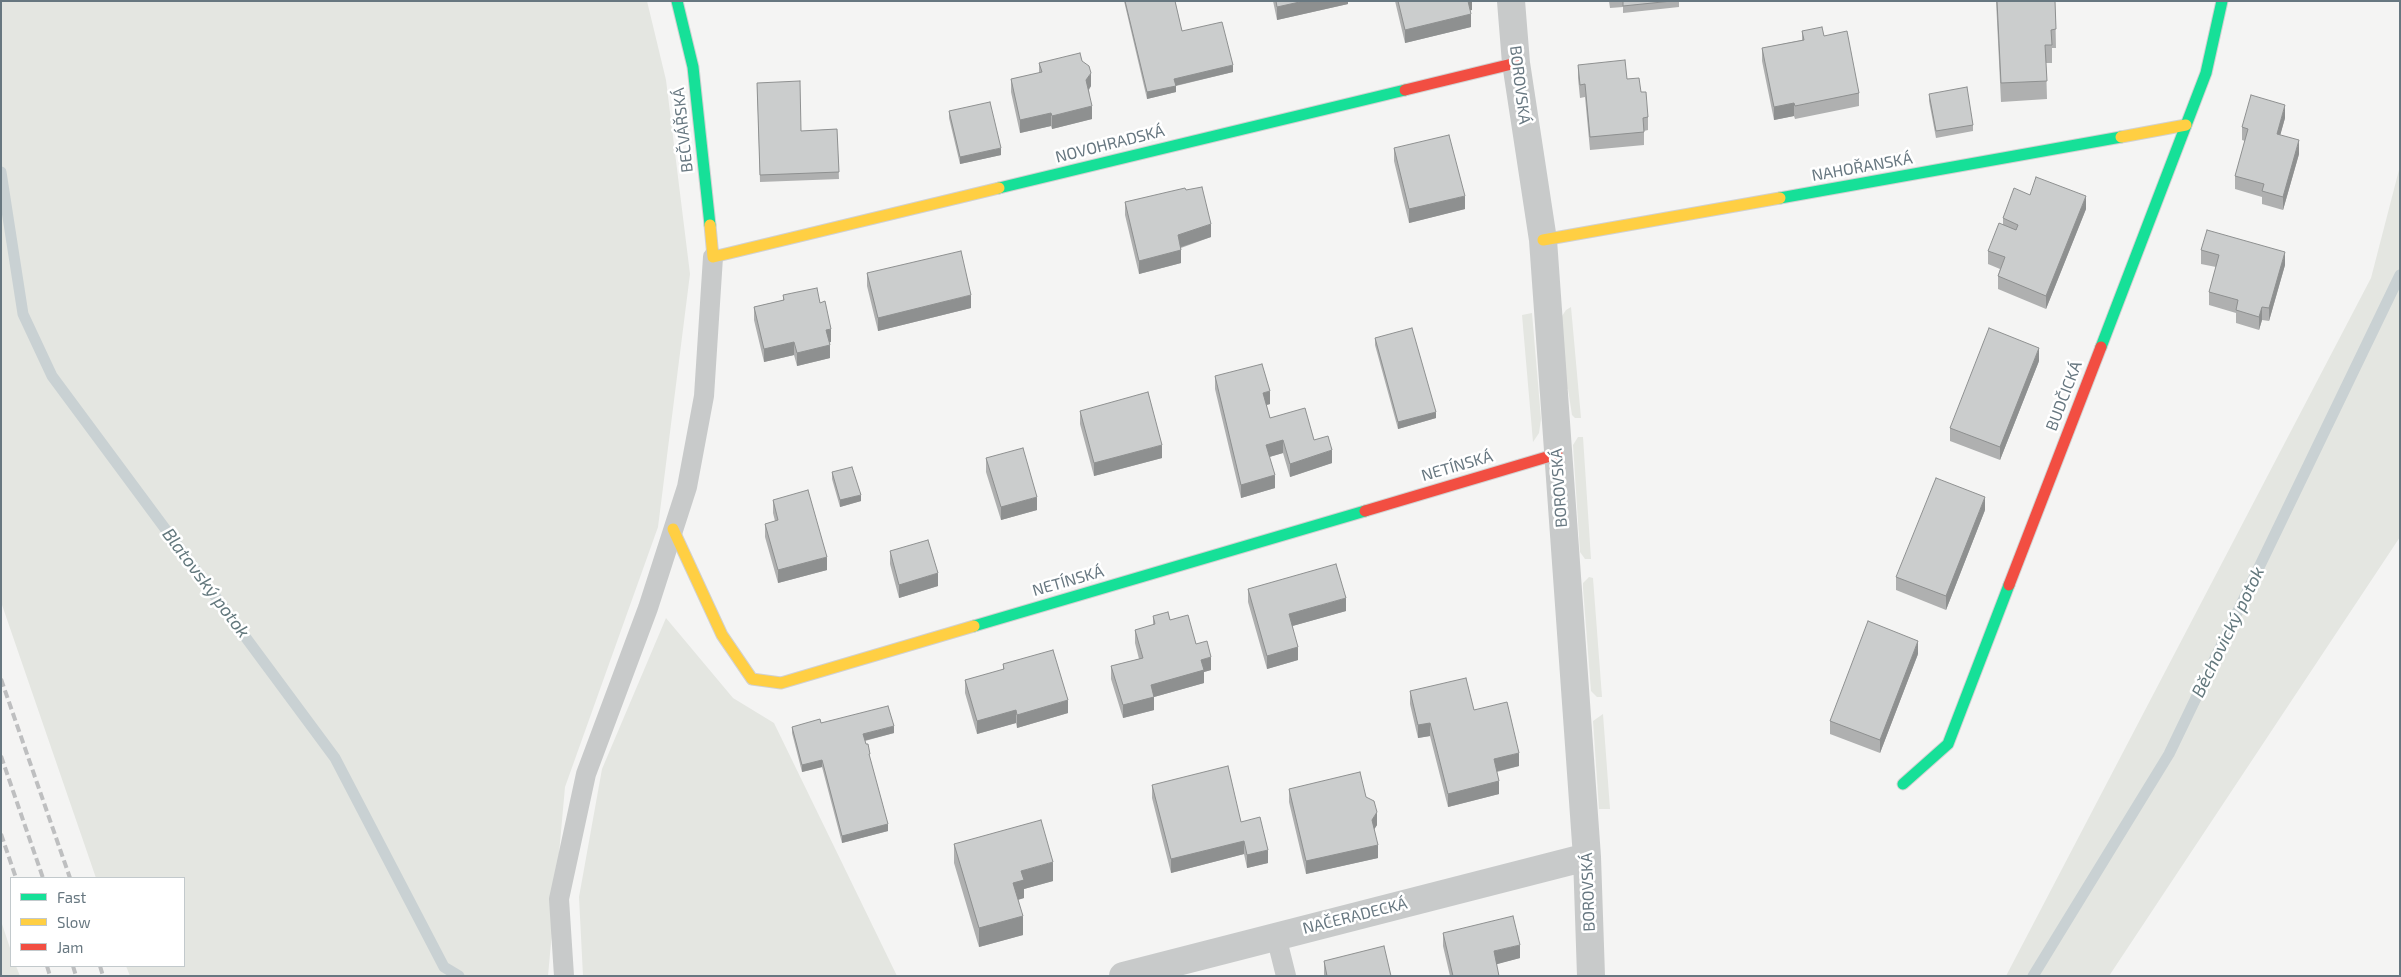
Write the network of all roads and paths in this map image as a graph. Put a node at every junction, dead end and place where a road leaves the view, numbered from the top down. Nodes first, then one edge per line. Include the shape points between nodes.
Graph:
1 (678, 1) edge
2 (1511, 1) edge
3 (2222, 1) edge
4 (1516, 63) junction
5 (2186, 125) junction
6 (1543, 240) junction
7 (713, 257) junction
8 (1557, 454) junction
9 (673, 528) junction
10 (1903, 784) dead end
11 (1587, 857) junction
12 (1276, 936) junction
13 (564, 976) edge
14 (1123, 976) edge
15 (1286, 976) edge
16 (1591, 976) edge

1 - 7 street, BEČVÁŘSKÁ via 693,67
2 - 4 street, BOROVSKÁ
3 - 5 street, BUDČICKÁ via 2206,74
4 - 6 street, BOROVSKÁ
4 - 7 street, NOVOHRADSKÁ
5 - 6 street, NAHOŘANSKÁ
5 - 10 street, BUDČICKÁ via 1948,744
6 - 8 street, BOROVSKÁ
7 - 9 lane via 704,396 687,487
8 - 9 street, NETÍNSKÁ via 781,683 752,679 722,635
8 - 11 street, BOROVSKÁ
9 - 13 lane via 648,608 586,774 559,899
11 - 12 street, NAČERADECKÁ
11 - 16 street, BOROVSKÁ
12 - 14 street, NAČERADECKÁ
12 - 15 lane

